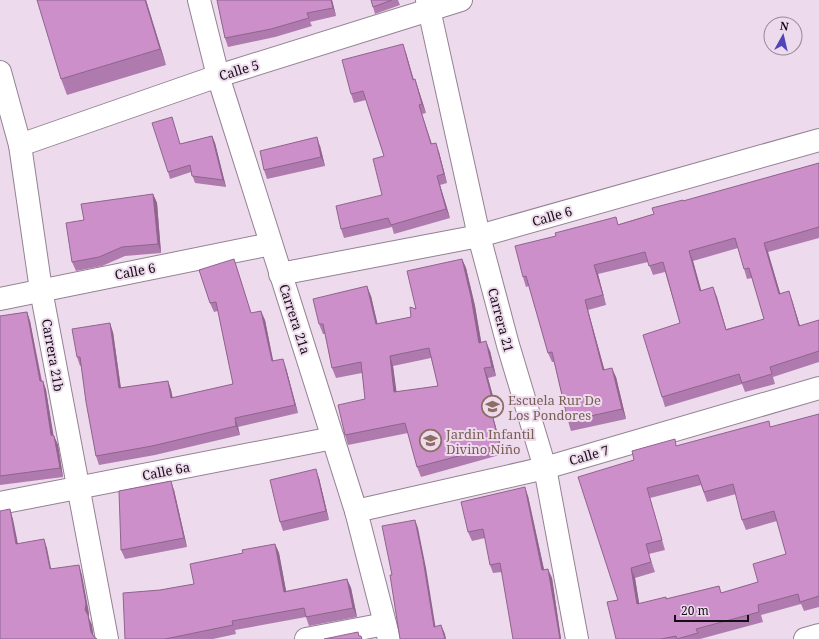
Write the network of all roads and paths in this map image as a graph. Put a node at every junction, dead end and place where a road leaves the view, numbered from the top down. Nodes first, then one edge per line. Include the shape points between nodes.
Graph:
1 (199, 0) edge
2 (461, 0) edge
3 (429, 5) edge
4 (0, 72) edge
5 (218, 76) junction
6 (7, 125) edge
7 (819, 140) edge
8 (20, 146) junction
9 (479, 236) junction
10 (271, 244) junction
11 (280, 274) junction
12 (41, 290) junction
13 (0, 299) edge
14 (819, 388) edge
15 (332, 438) junction
16 (545, 468) junction
17 (77, 488) junction
18 (0, 503) edge
19 (356, 511) junction
20 (387, 632) edge
21 (819, 635) edge
22 (107, 639) edge
23 (306, 639) edge
24 (578, 639) edge
25 (805, 639) edge

1 - 5 street, Carrera 21a
2 - 3 street, Calle 5
3 - 5 street, Calle 5
3 - 9 street, Carrera 21
4 - 6 street, Carrera 21b
5 - 8 street, Calle 5
5 - 10 street, Carrera 21a
6 - 8 street, Carrera 21b
7 - 9 street, Calle 6
8 - 12 street, Carrera 21b
9 - 11 street, Calle 6
9 - 16 street, Carrera 21
10 - 11 street, Carrera 21a
10 - 12 street, Calle 6
11 - 15 street, Carrera 21a
12 - 13 street, Calle 6
12 - 17 street, Carrera 21b
14 - 16 street, Calle 7
15 - 17 street, Calle 6a
15 - 19 street, Carrera 21a
16 - 19 street, Calle 7
16 - 24 street, Carrera 21
17 - 18 street, Calle 6a
17 - 22 street, Carrera 21b
19 - 20 street, Carrera 21a
20 - 23 street
21 - 25 street

